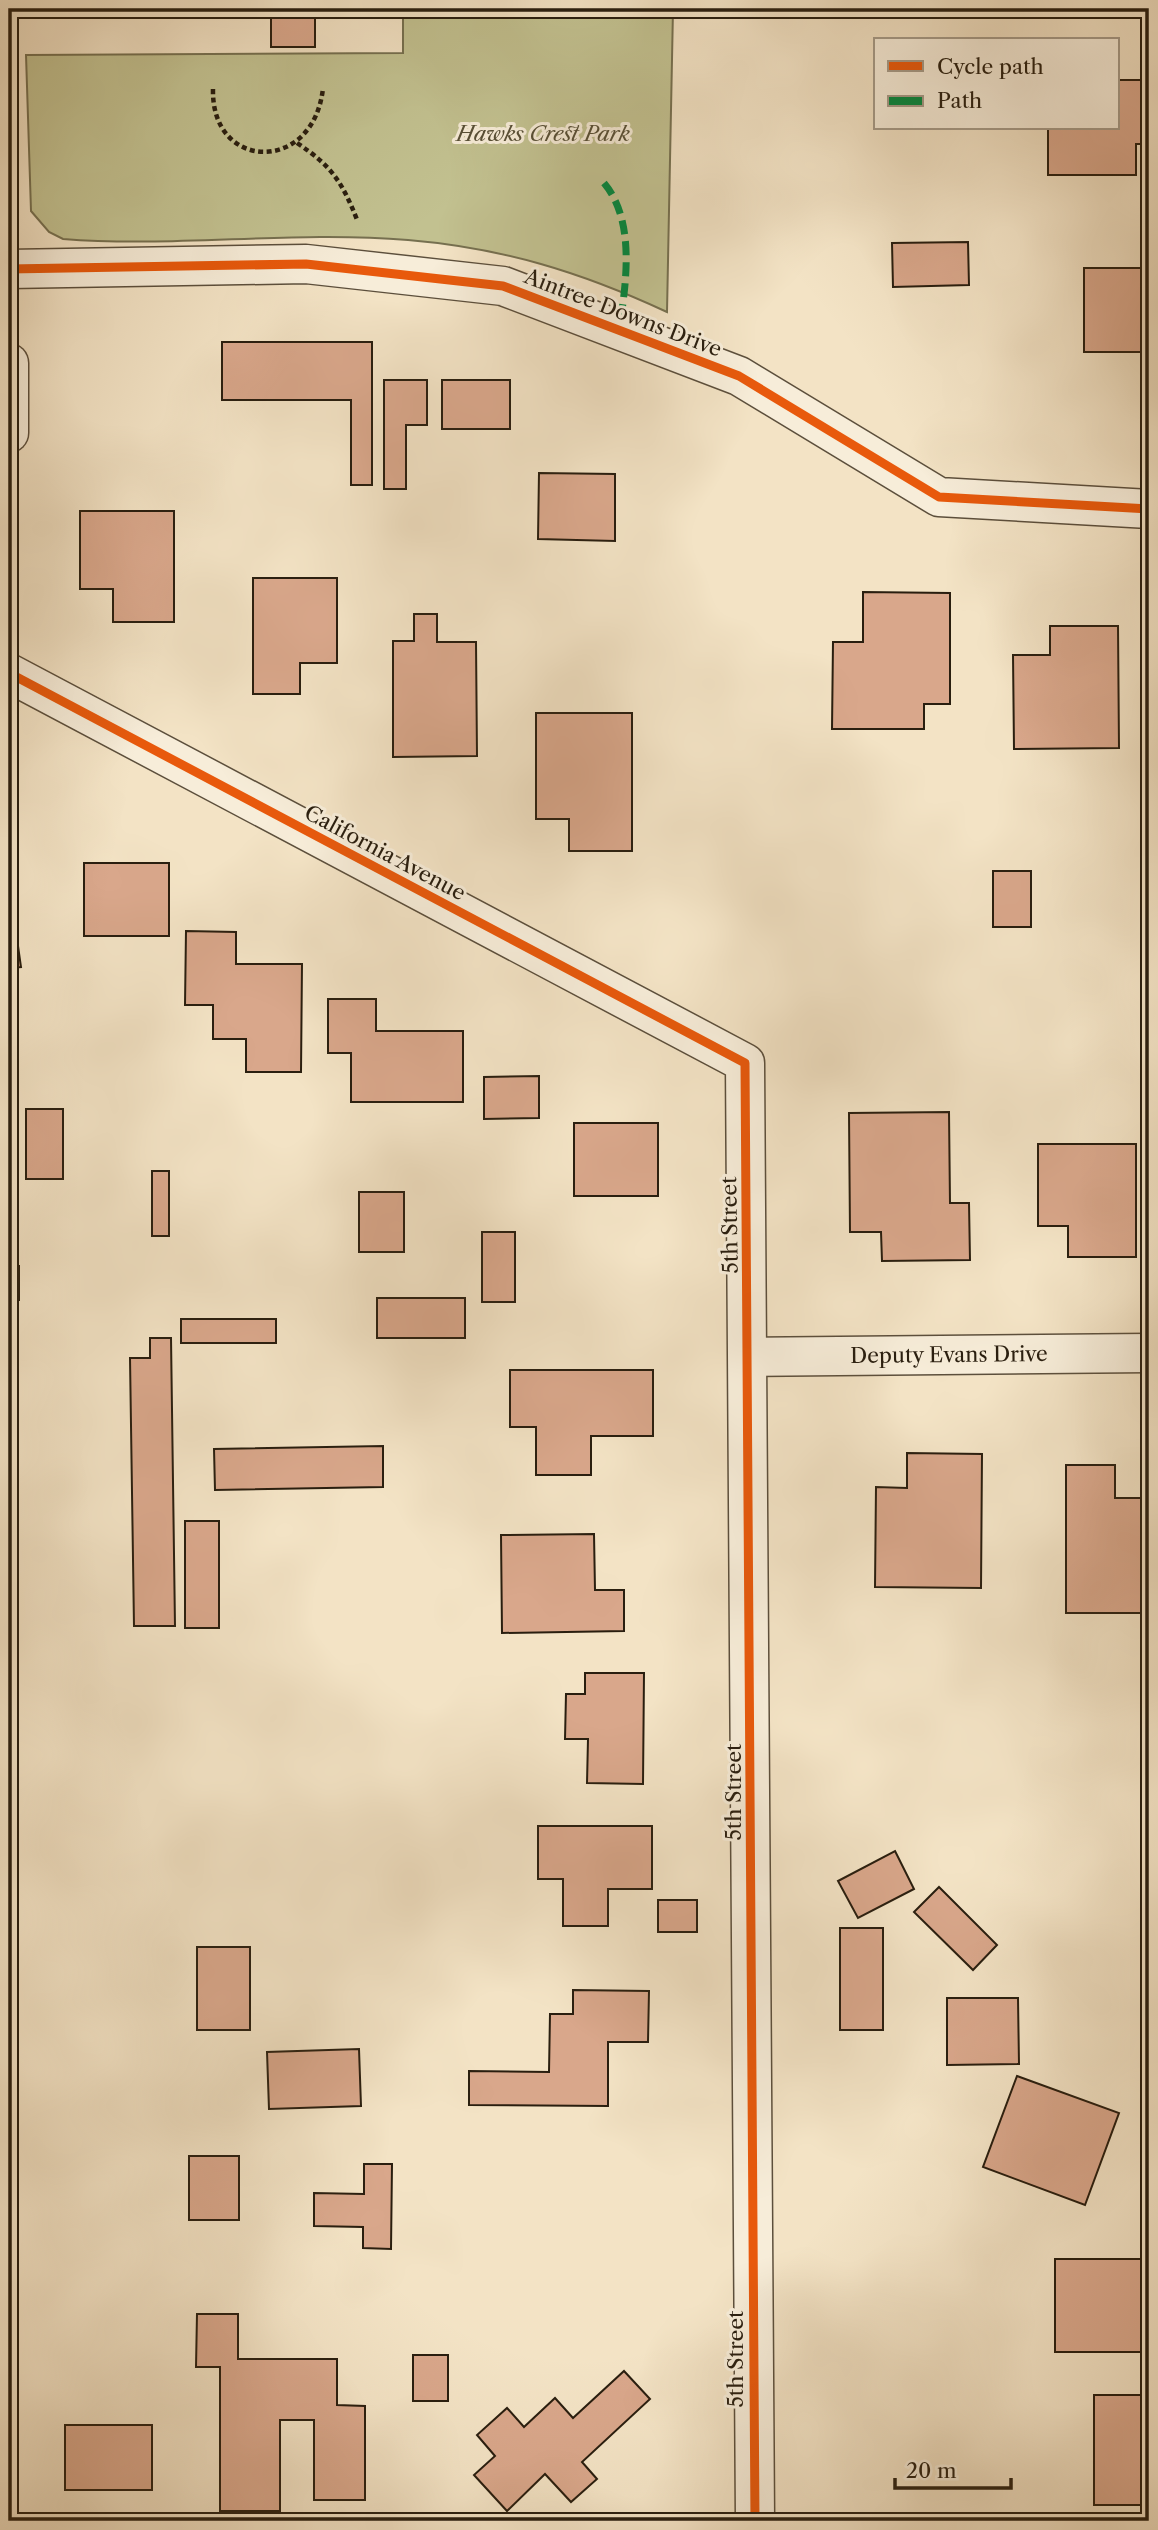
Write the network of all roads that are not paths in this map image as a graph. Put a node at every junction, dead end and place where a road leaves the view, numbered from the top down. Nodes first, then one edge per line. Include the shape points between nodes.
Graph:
1 (9, 269) edge
2 (9, 363) edge
3 (9, 433) edge
4 (1149, 509) edge
5 (9, 673) edge
6 (745, 1063) joint
7 (1149, 1353) edge
8 (749, 1357) junction
9 (755, 2521) edge

1 - 4 street, Aintree Downs Drive via 306,264 503,286 739,376 939,497
2 - 3 street
5 - 6 street, California Avenue
6 - 8 street, 5th Street
7 - 8 street, Deputy Evans Drive
8 - 9 street, 5th Street

